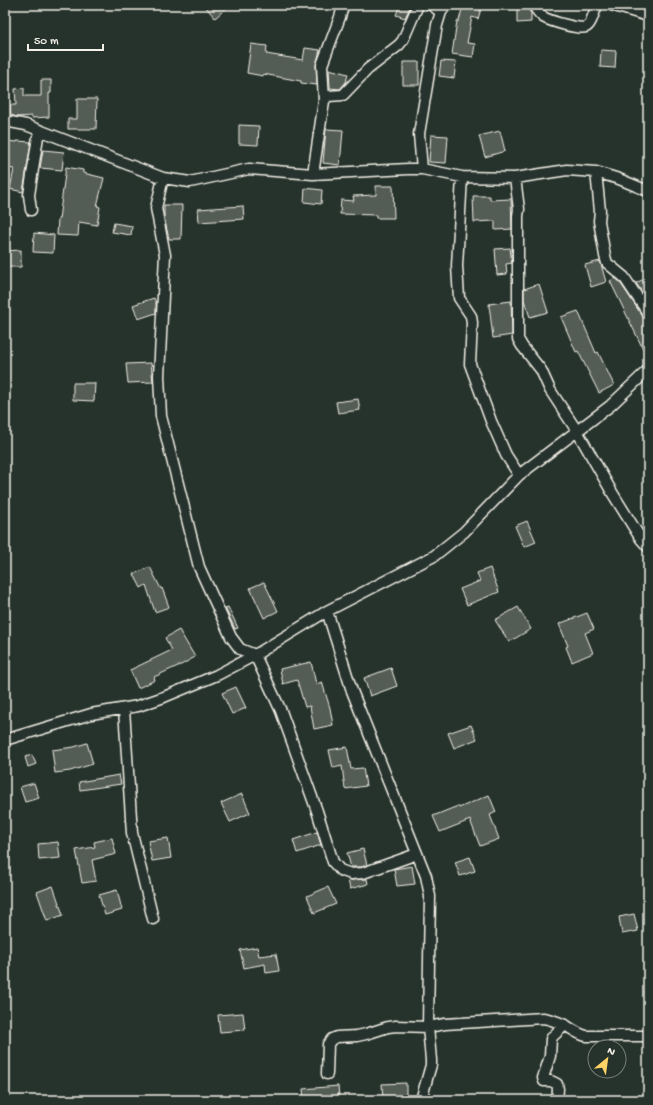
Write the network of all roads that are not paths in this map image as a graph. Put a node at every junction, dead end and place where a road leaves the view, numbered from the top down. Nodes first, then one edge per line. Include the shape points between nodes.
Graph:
1 (341, 5) edge
2 (418, 5) edge
3 (431, 5) edge
4 (533, 5) edge
5 (611, 5) edge
6 (598, 6) edge
7 (443, 8) edge
8 (648, 16) edge
9 (324, 101) junction
10 (5, 121) edge
11 (39, 130) junction
12 (422, 169) junction
13 (596, 172) junction
14 (313, 174) junction
15 (462, 177) junction
16 (163, 178) junction
17 (515, 178) junction
18 (648, 191) edge
19 (31, 210) dead end
20 (648, 313) edge
21 (648, 370) edge
22 (577, 431) junction
23 (520, 475) junction
24 (648, 547) edge
25 (327, 611) junction
26 (254, 655) junction
27 (124, 709) junction
28 (5, 740) edge
29 (417, 854) junction
30 (153, 919) dead end
31 (565, 1025) junction
32 (428, 1027) junction
33 (648, 1036) edge
34 (327, 1074) dead end
35 (421, 1100) edge
36 (557, 1100) edge

1 - 9 street via 340,17 322,66
2 - 9 street via 399,45 368,69 343,95 328,96
3 - 7 street
4 - 6 street via 548,19 581,28 589,24
5 - 8 street
7 - 12 street via 437,25 419,134
9 - 14 street
10 - 11 street
11 - 16 street
11 - 19 street via 29,195
12 - 14 street
12 - 15 street
13 - 17 street via 567,170
13 - 18 street
13 - 20 street via 599,221 607,263 627,280
14 - 16 street via 249,170 190,182
15 - 17 street
15 - 23 street via 457,266 459,298 471,316 472,323 470,364 490,421 506,454
16 - 26 street via 156,208 165,255 159,376 161,416 199,567 231,637 240,649
17 - 22 street via 519,209 518,339 541,370 554,396
21 - 22 street via 610,406
22 - 23 street
22 - 24 street via 623,512
23 - 25 street via 464,532 434,556
25 - 26 street
25 - 29 street via 352,691
26 - 27 street via 217,675 164,697
26 - 29 street via 281,711 333,862 340,870 351,874 363,873
27 - 28 street via 91,714
27 - 30 street via 132,833
29 - 32 street via 426,876 430,896
31 - 32 street via 543,1018
31 - 33 street via 586,1036
31 - 36 street via 551,1039 550,1056 543,1078 544,1081 556,1084
32 - 34 street via 388,1027 357,1036 332,1039 328,1044
32 - 35 street via 431,1065

